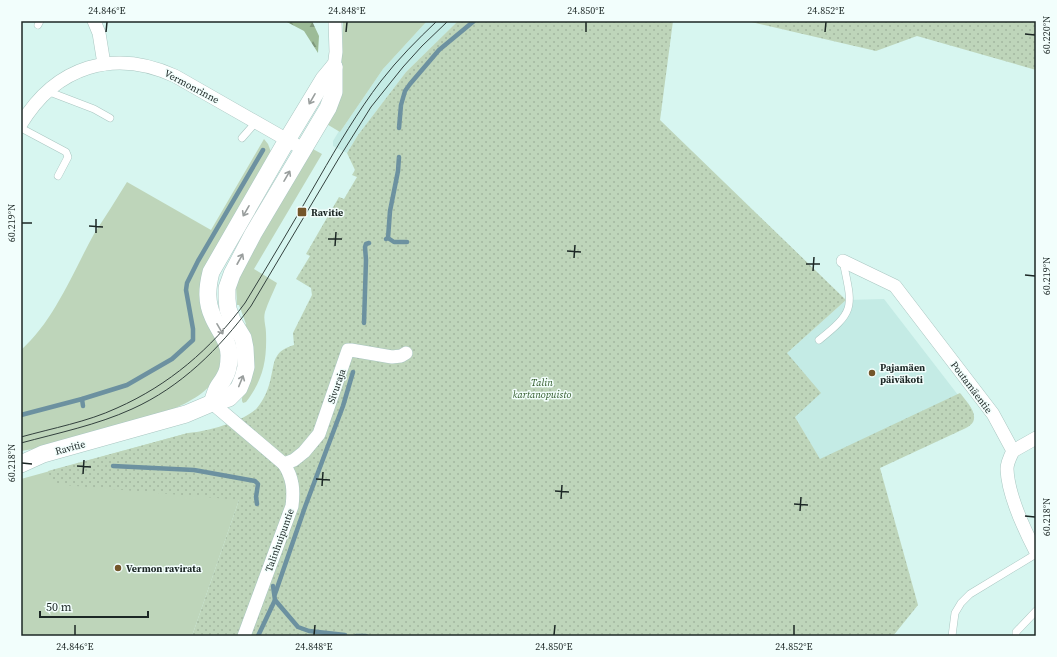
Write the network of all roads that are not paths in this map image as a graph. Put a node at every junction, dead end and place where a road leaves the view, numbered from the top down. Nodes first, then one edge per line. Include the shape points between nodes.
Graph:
1 (94, 21) edge
2 (335, 21) edge
3 (104, 64) junction
4 (334, 67) junction
5 (47, 91) junction
6 (110, 118) dead end
7 (256, 122) junction
8 (21, 124) edge
9 (21, 128) edge
10 (242, 138) dead end
11 (287, 140) junction
12 (303, 149) junction
13 (58, 176) dead end
14 (843, 260) joint
15 (819, 340) dead end
16 (406, 352) dead end
17 (212, 403) junction
18 (1036, 438) edge
19 (1013, 451) junction
20 (43, 454) junction
21 (21, 457) edge
22 (21, 464) edge
23 (284, 464) junction
24 (1036, 553) edge
25 (1036, 611) edge
26 (244, 636) edge
27 (952, 636) edge
28 (1016, 636) edge

1 - 3 street via 102,42
2 - 4 street
3 - 5 street, Vermonrinne via 89,67 64,78
3 - 7 street, Vermonrinne via 135,63 157,68 187,82
4 -> 11 street
4 - 12 street, Ravitie via 333,95
5 - 6 lane
5 - 8 street, Vermonrinne
7 - 10 lane
7 - 11 street, Vermonrinne
9 - 13 lane via 66,152 68,157
11 - 12 street, Vermonrinne
11 -> 17 street via 211,272 207,297 209,307 224,336 229,356 225,378
17 -> 12 street, Ravitie via 229,398 239,388 246,367 244,343 228,309 227,288 232,274
14 - 15 lane via 850,295 847,312 838,325
14 - 19 street, Poutamäentie via 894,286 993,414
16 - 23 street, Sivuraja via 401,356 392,357 348,350 319,434 304,452
17 - 20 street, Ravitie via 166,420
17 - 23 street, Talinhuipuntie
18 - 19 street
19 - 24 street via 1007,469 1009,482
20 - 21 street, Ravitie
20 - 22 street, Ravitie
23 - 26 street, Talinhuipuntie via 293,484 292,506
24 - 27 lane via 960,602 955,613
25 - 28 lane via 1016,632

